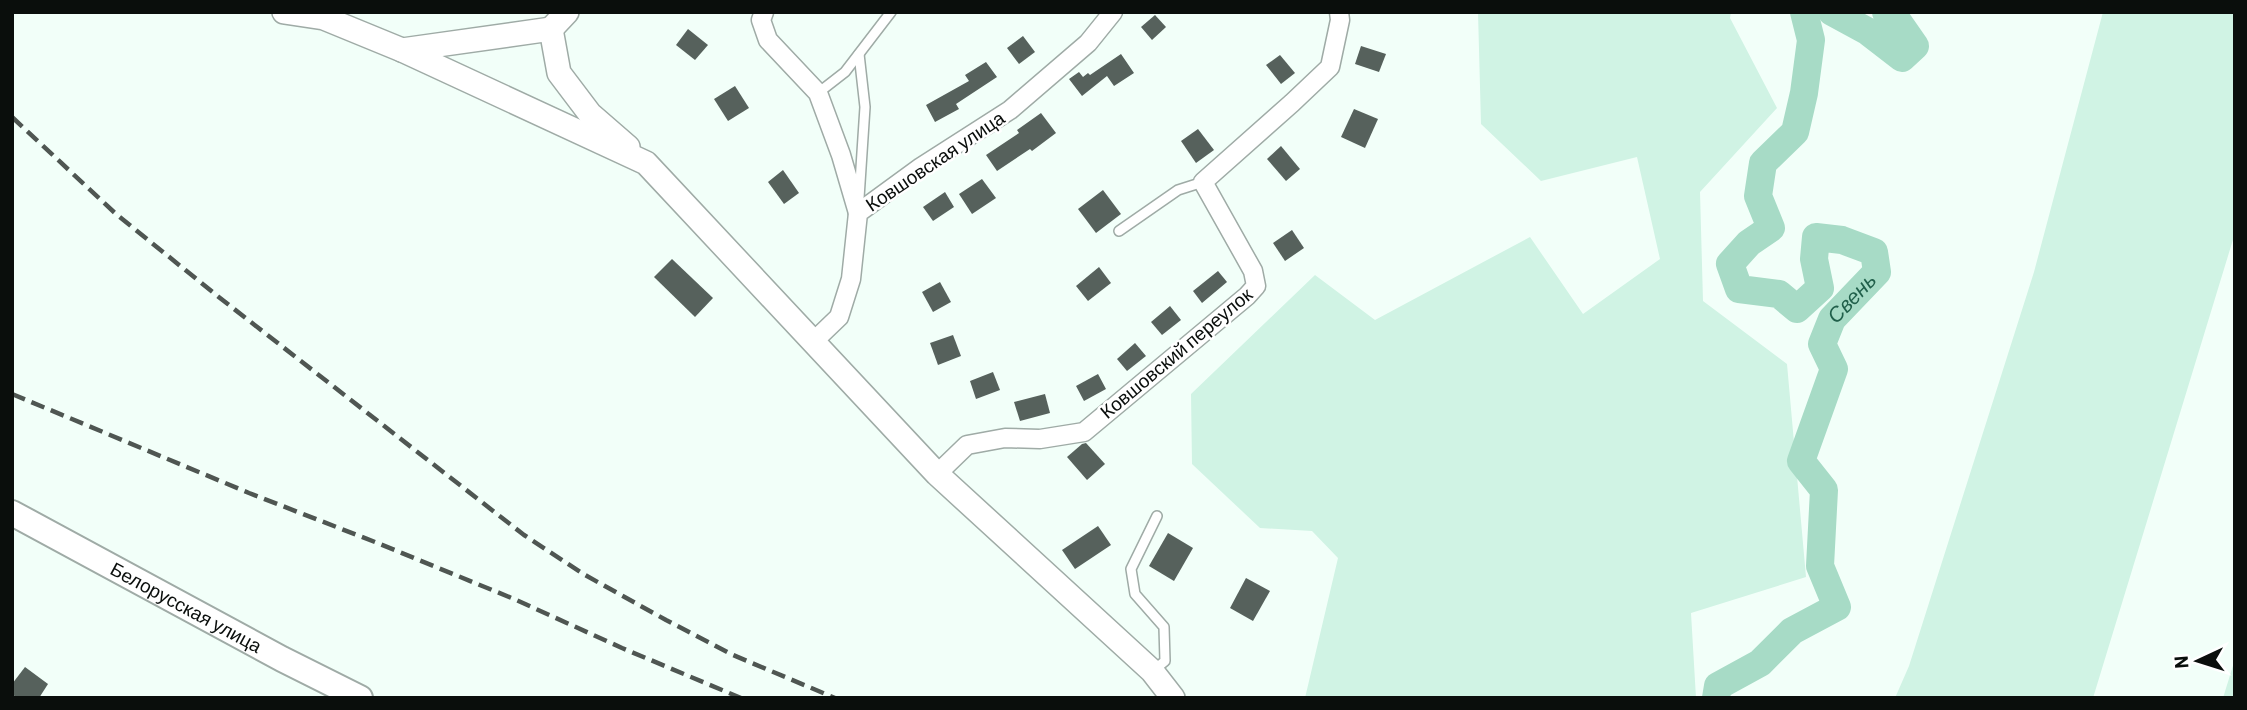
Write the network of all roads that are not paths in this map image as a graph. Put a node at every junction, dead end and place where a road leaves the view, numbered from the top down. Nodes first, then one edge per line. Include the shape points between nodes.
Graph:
1 (284, 12) edge
2 (764, 12) edge
3 (891, 12) edge
4 (1113, 12) edge
5 (1339, 12) edge
6 (559, 20) edge
7 (402, 50) junction
8 (859, 54) junction
9 (818, 93) junction
10 (646, 163) junction
11 (1203, 182) junction
12 (858, 213) junction
13 (1119, 231) dead end
14 (814, 341) junction
15 (937, 474) junction
16 (12, 513) edge
17 (1157, 516) dead end
18 (1152, 671) junction
19 (360, 698) edge
20 (1173, 698) edge

1 - 7 street via 324,18
2 - 9 street via 761,20 768,40
3 - 8 lane
4 - 12 street, Ковшовская улица via 1088,43 1010,110
5 - 11 street via 1330,67
6 - 7 street
6 - 10 street via 559,74 590,114
7 - 10 street
8 - 9 lane
8 - 12 lane via 865,107
9 - 12 street
10 - 14 street
11 - 13 lane via 1178,190
11 - 15 street, Ковшовский переулок via 1253,271 1256,286 1247,296 1084,432 967,445
12 - 14 street, Ковшовская улица via 851,279 839,317
14 - 15 street
15 - 18 street
16 - 19 main road, Белорусская улица
17 - 18 lane via 1131,569 1135,594 1164,627 1165,661
18 - 20 street

